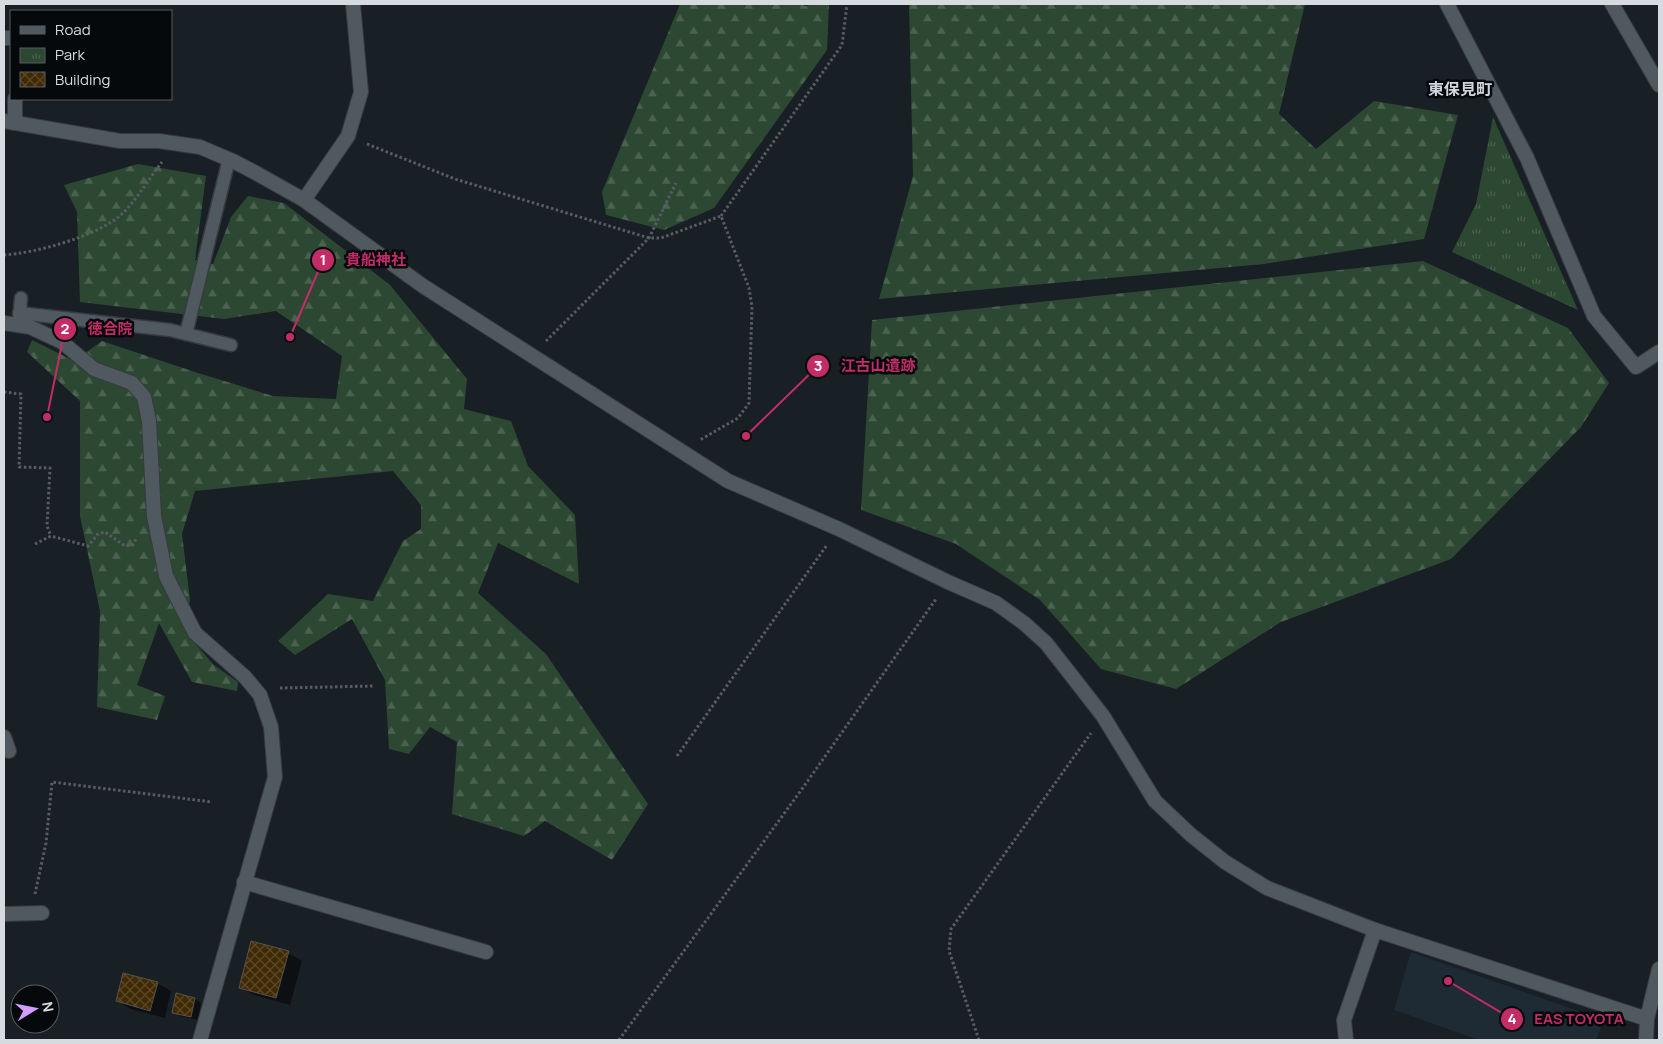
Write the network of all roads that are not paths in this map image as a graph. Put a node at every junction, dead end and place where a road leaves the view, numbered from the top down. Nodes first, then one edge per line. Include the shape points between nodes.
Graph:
1 (353, 4) edge
2 (1446, 4) edge
3 (1612, 4) edge
4 (1659, 85) edge
5 (15, 100) edge
6 (9, 122) edge
7 (229, 159) junction
8 (304, 200) junction
9 (21, 298) dead end
10 (19, 319) junction
11 (4, 323) edge
12 (186, 334) junction
13 (231, 345) dead end
14 (1659, 352) edge
15 (4, 737) edge
16 (9, 751) dead end
17 (244, 882) junction
18 (42, 913) dead end
19 (4, 914) edge
20 (1376, 930) junction
21 (486, 952) dead end
22 (1659, 969) edge
23 (1647, 1019) junction
24 (200, 1040) edge
25 (1346, 1040) edge
26 (1646, 1040) edge

1 - 8 street via 362,92 348,136
2 - 14 street via 1527,158 1594,316 1636,367
3 - 4 street
5 - 6 street
6 - 7 street via 120,141 159,141 200,147
7 - 8 street
7 - 12 lane
8 - 20 street via 423,286 728,481 996,603 1046,643 1103,716 1155,801 1198,841 1267,888
9 - 10 lane
10 - 11 street
10 - 12 lane via 160,329
10 - 17 street via 62,342 94,369 132,383 144,397 150,421 155,526 166,576 195,634 245,677 260,695 271,727 275,777
12 - 13 lane
15 - 16 street
17 - 21 street
17 - 24 street
18 - 19 street
20 - 23 street
20 - 25 street via 1344,1020
22 - 23 street
23 - 26 street

